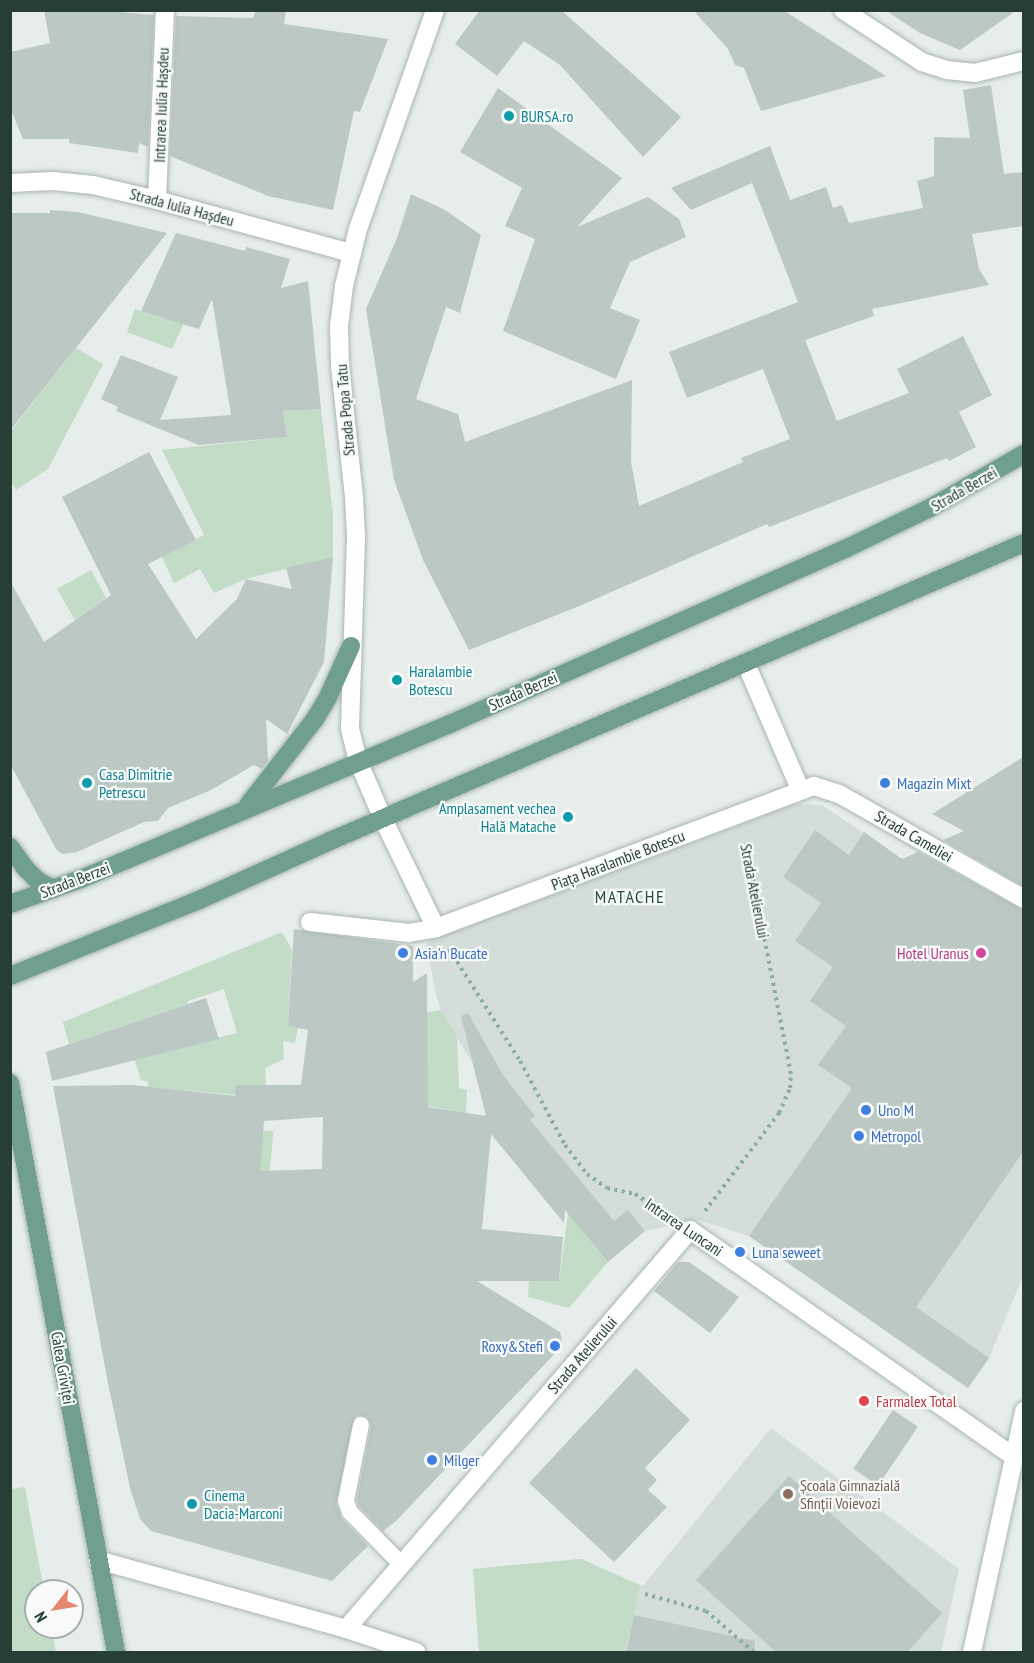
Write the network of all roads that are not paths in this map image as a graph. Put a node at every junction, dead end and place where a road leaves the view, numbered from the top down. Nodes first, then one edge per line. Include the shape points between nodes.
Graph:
1 (165, 10) edge
2 (435, 10) edge
3 (843, 10) edge
4 (1023, 62) edge
5 (10, 183) edge
6 (157, 200) junction
7 (351, 253) junction
8 (1023, 454) edge
9 (1023, 543) edge
10 (351, 646) junction
11 (746, 664) junction
12 (358, 761) junction
13 (800, 789) junction
14 (244, 809) junction
15 (383, 819) junction
16 (10, 847) edge
17 (53, 889) junction
18 (1023, 899) edge
19 (10, 904) edge
20 (310, 922) dead end
21 (436, 928) junction
22 (10, 976) edge
23 (10, 1083) edge
24 (690, 1230) joint
25 (1023, 1411) edge
26 (361, 1425) dead end
27 (1013, 1456) junction
28 (98, 1560) junction
29 (401, 1564) junction
30 (346, 1629) junction
31 (116, 1653) edge
32 (416, 1653) edge
33 (972, 1653) edge

1 - 6 street, Intrarea Iulia Hașdeu
2 - 7 street, Strada Popa Tatu
3 - 4 street via 922,62 947,70 975,73
5 - 6 street, Strada Iulia Hașdeu via 70,182
6 - 7 street, Strada Iulia Hașdeu
7 - 10 street, Strada Popa Tatu via 339,326 355,517
8 - 12 main road, Strada Berzei via 890,529
9 - 11 main road
10 - 12 street, Strada Popa Tatu via 350,728
10 - 14 main road via 315,719
11 - 13 street
11 - 15 main road
12 - 14 main road, Strada Berzei
12 - 15 street, Strada Popa Tatu
13 - 18 street, Strada Cameliei via 814,786 841,795
13 - 21 street, Piața Haralambie Botescu
14 - 17 main road, Strada Berzei
15 - 21 street
15 - 22 main road via 199,900
16 - 17 main road via 25,868
17 - 19 main road, Strada Berzei
20 - 21 street, Piața Haralambie Botescu via 409,933
23 - 28 main road, Calea Griviței
24 - 27 street, Intrarea Luncani
24 - 29 street, Strada Atelierului
25 - 27 street
26 - 29 lane via 346,1501 350,1512
27 - 33 street
28 - 30 street
28 - 31 main road, Calea Griviței
29 - 30 street, Strada Atelierului
30 - 32 street

